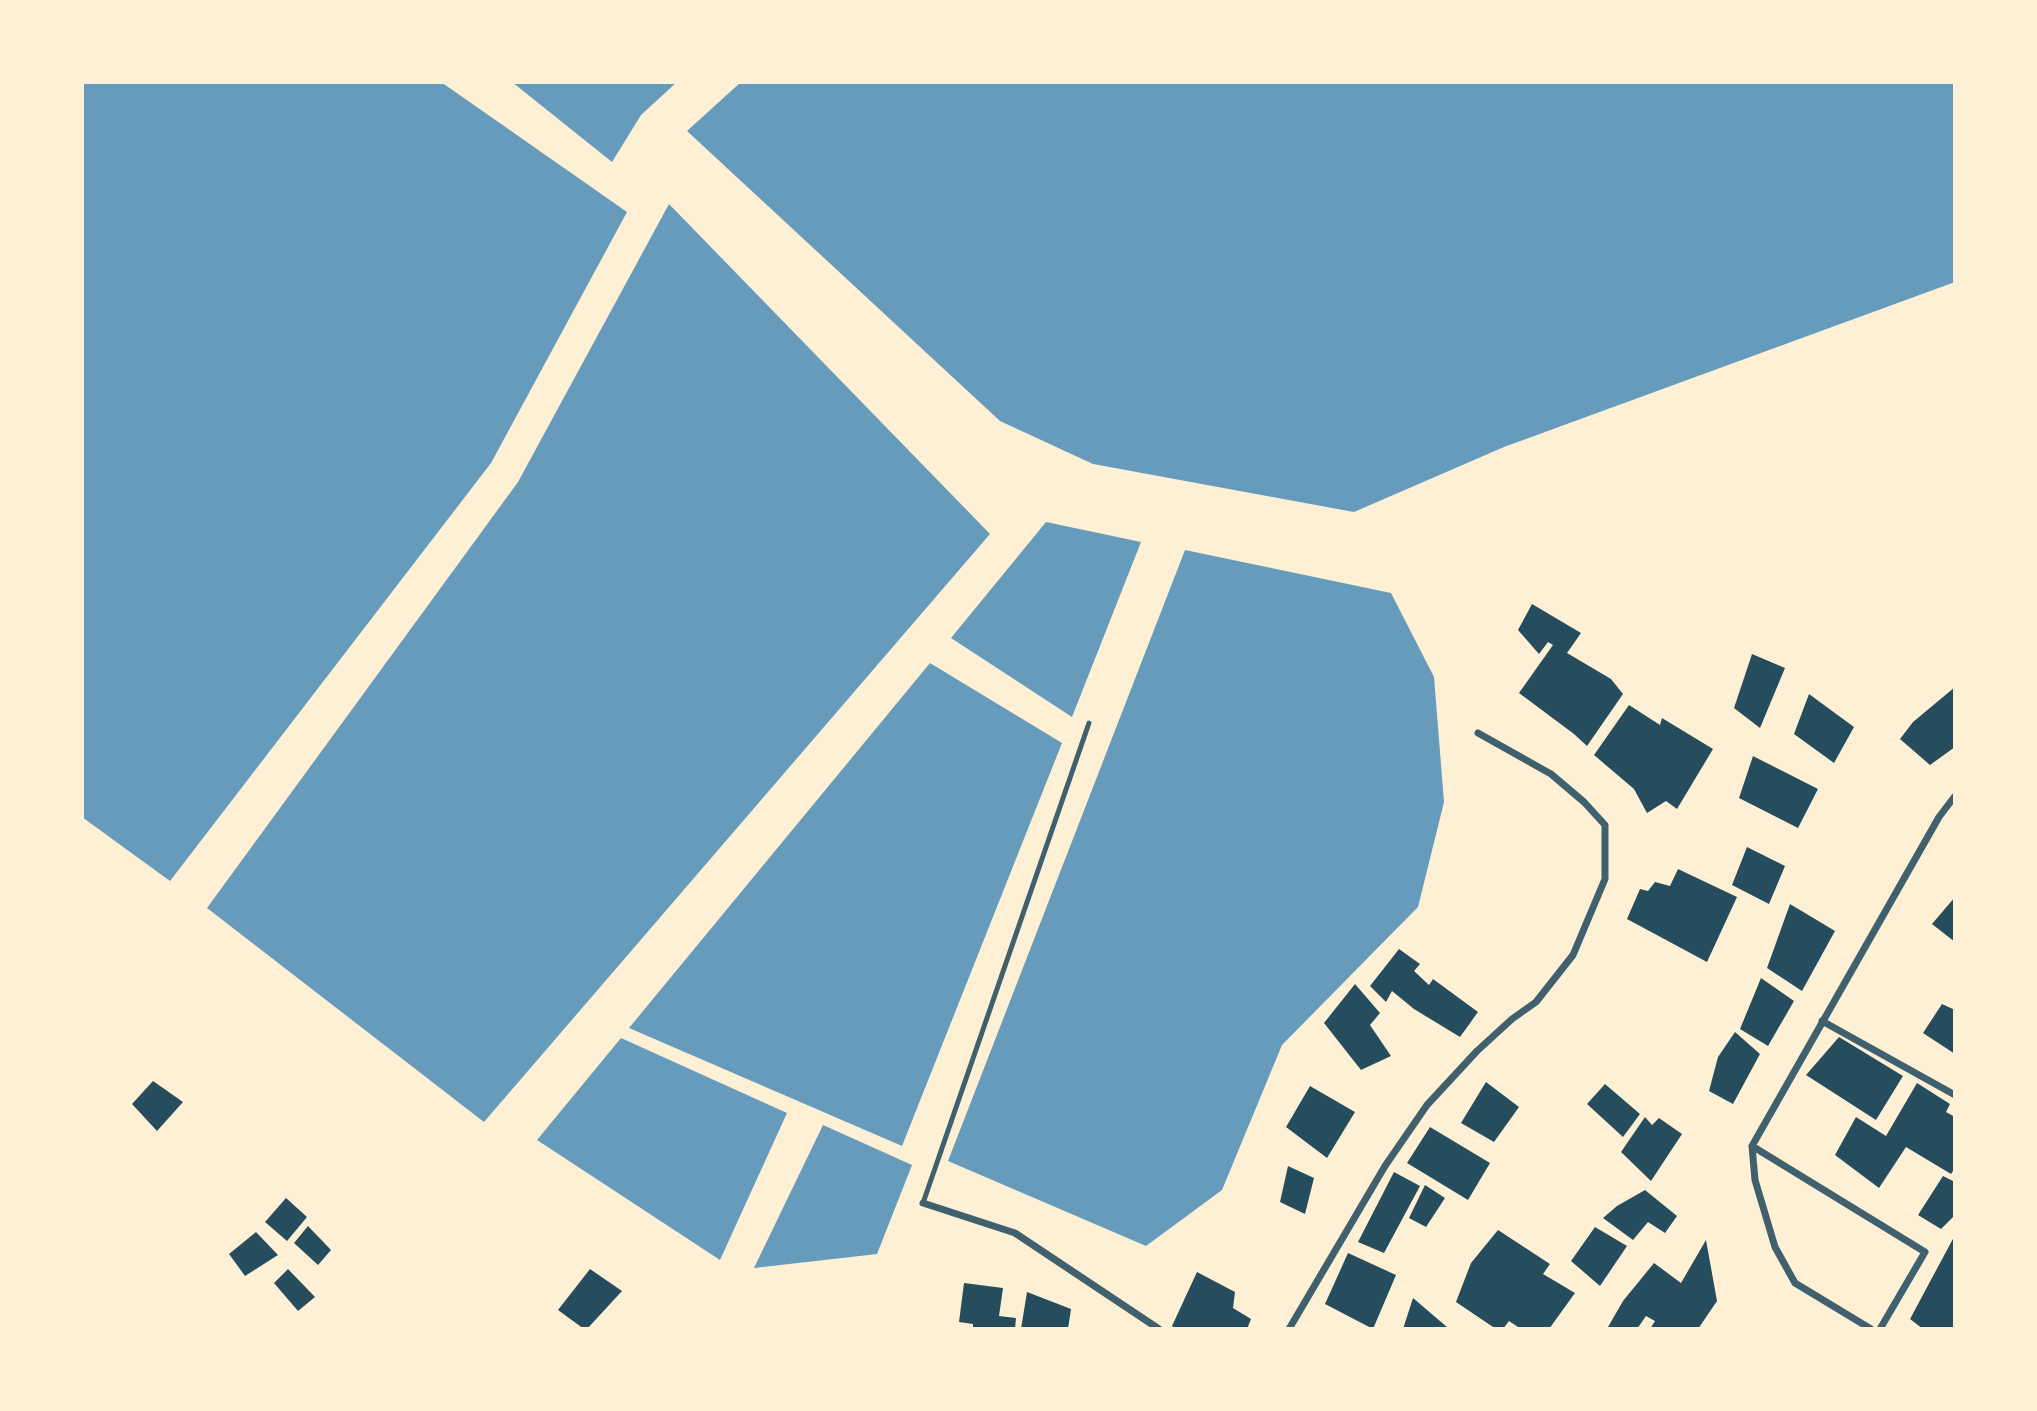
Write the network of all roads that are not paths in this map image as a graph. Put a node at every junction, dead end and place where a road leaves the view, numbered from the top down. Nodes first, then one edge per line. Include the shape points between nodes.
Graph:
1 (1089, 723) dead end
2 (1478, 733) dead end
3 (1955, 796) edge
4 (1822, 1021) junction
5 (1955, 1095) edge
6 (1752, 1146) junction
7 (923, 1203) joint
8 (1159, 1329) edge
9 (1289, 1329) edge
10 (1871, 1329) edge
11 (1880, 1329) edge

1 - 7 lane
2 - 9 street via 1551,774 1605,825 1605,879 1573,955 1536,1002 1477,1051 1427,1105 1385,1166
3 - 4 street
4 - 5 street
4 - 6 street
6 - 10 street via 1755,1180 1776,1247 1796,1283
6 - 11 street via 1925,1252
7 - 8 street via 1015,1233

